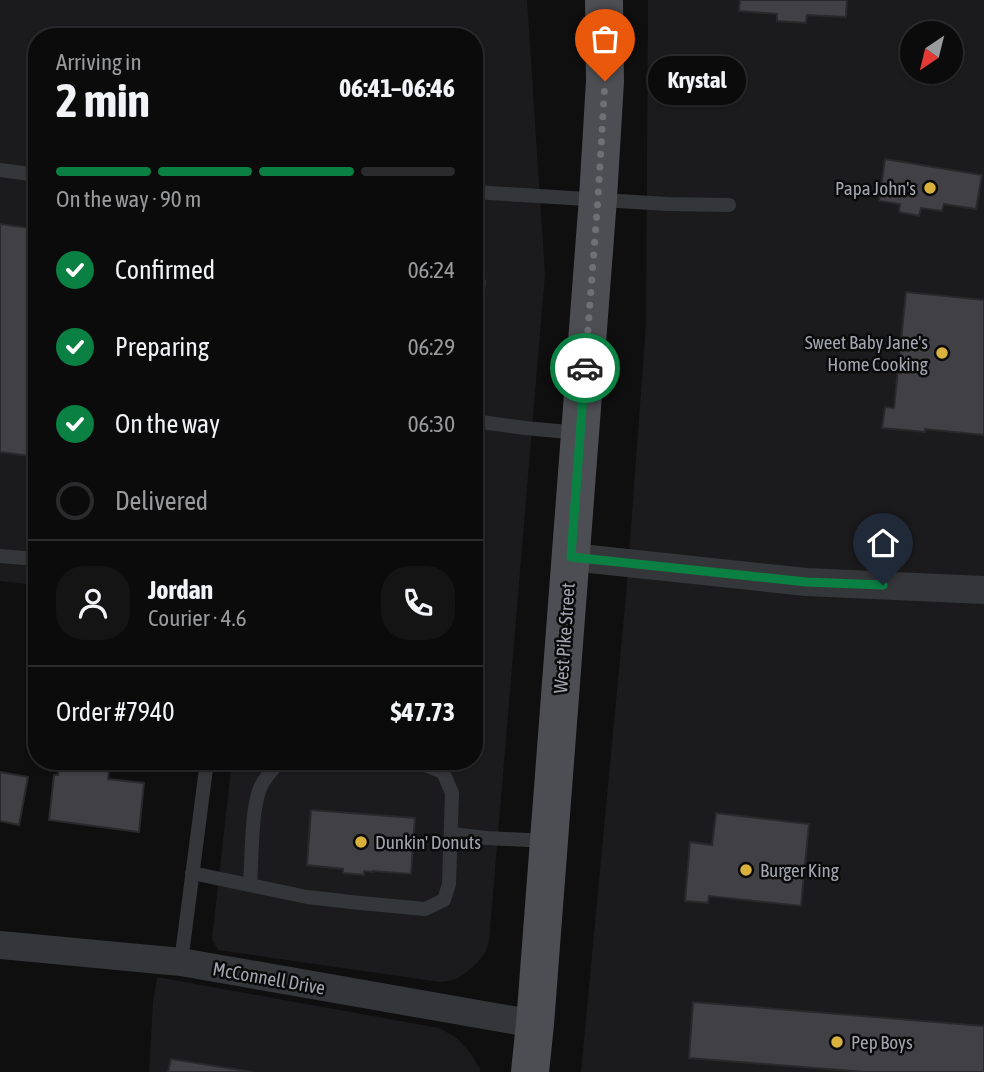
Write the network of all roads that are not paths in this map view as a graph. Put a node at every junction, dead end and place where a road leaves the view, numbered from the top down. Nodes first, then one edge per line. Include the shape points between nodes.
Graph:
1 (604, 0) edge
2 (0, 170) edge
3 (28, 174) edge
4 (483, 192) edge
5 (598, 198) junction
6 (729, 205) dead end
7 (483, 422) edge
8 (580, 433) junction
9 (0, 556) edge
10 (571, 557) junction
11 (28, 558) edge
12 (984, 590) edge
13 (206, 770) edge
14 (273, 770) edge
15 (438, 770) edge
16 (451, 834) junction
17 (549, 841) junction
18 (192, 873) junction
19 (250, 885) junction
20 (0, 945) edge
21 (181, 962) junction
22 (535, 1024) junction
23 (530, 1072) edge

1 - 5 main road, West Pike Street
2 - 3 lane
4 - 5 lane
5 - 6 lane
5 - 8 main road, West Pike Street
7 - 8 lane
8 - 10 main road, West Pike Street
9 - 11 lane
10 - 12 street via 806,582
10 - 17 main road, West Pike Street
13 - 18 lane
14 - 19 lane via 259,788
15 - 16 lane via 452,793
16 - 17 lane
16 - 19 lane via 444,900 425,909 307,897
17 - 22 main road, West Pike Street
18 - 19 lane
18 - 21 lane
20 - 21 street, McConnell Drive
21 - 22 street, McConnell Drive
22 - 23 main road, West Pike Street

